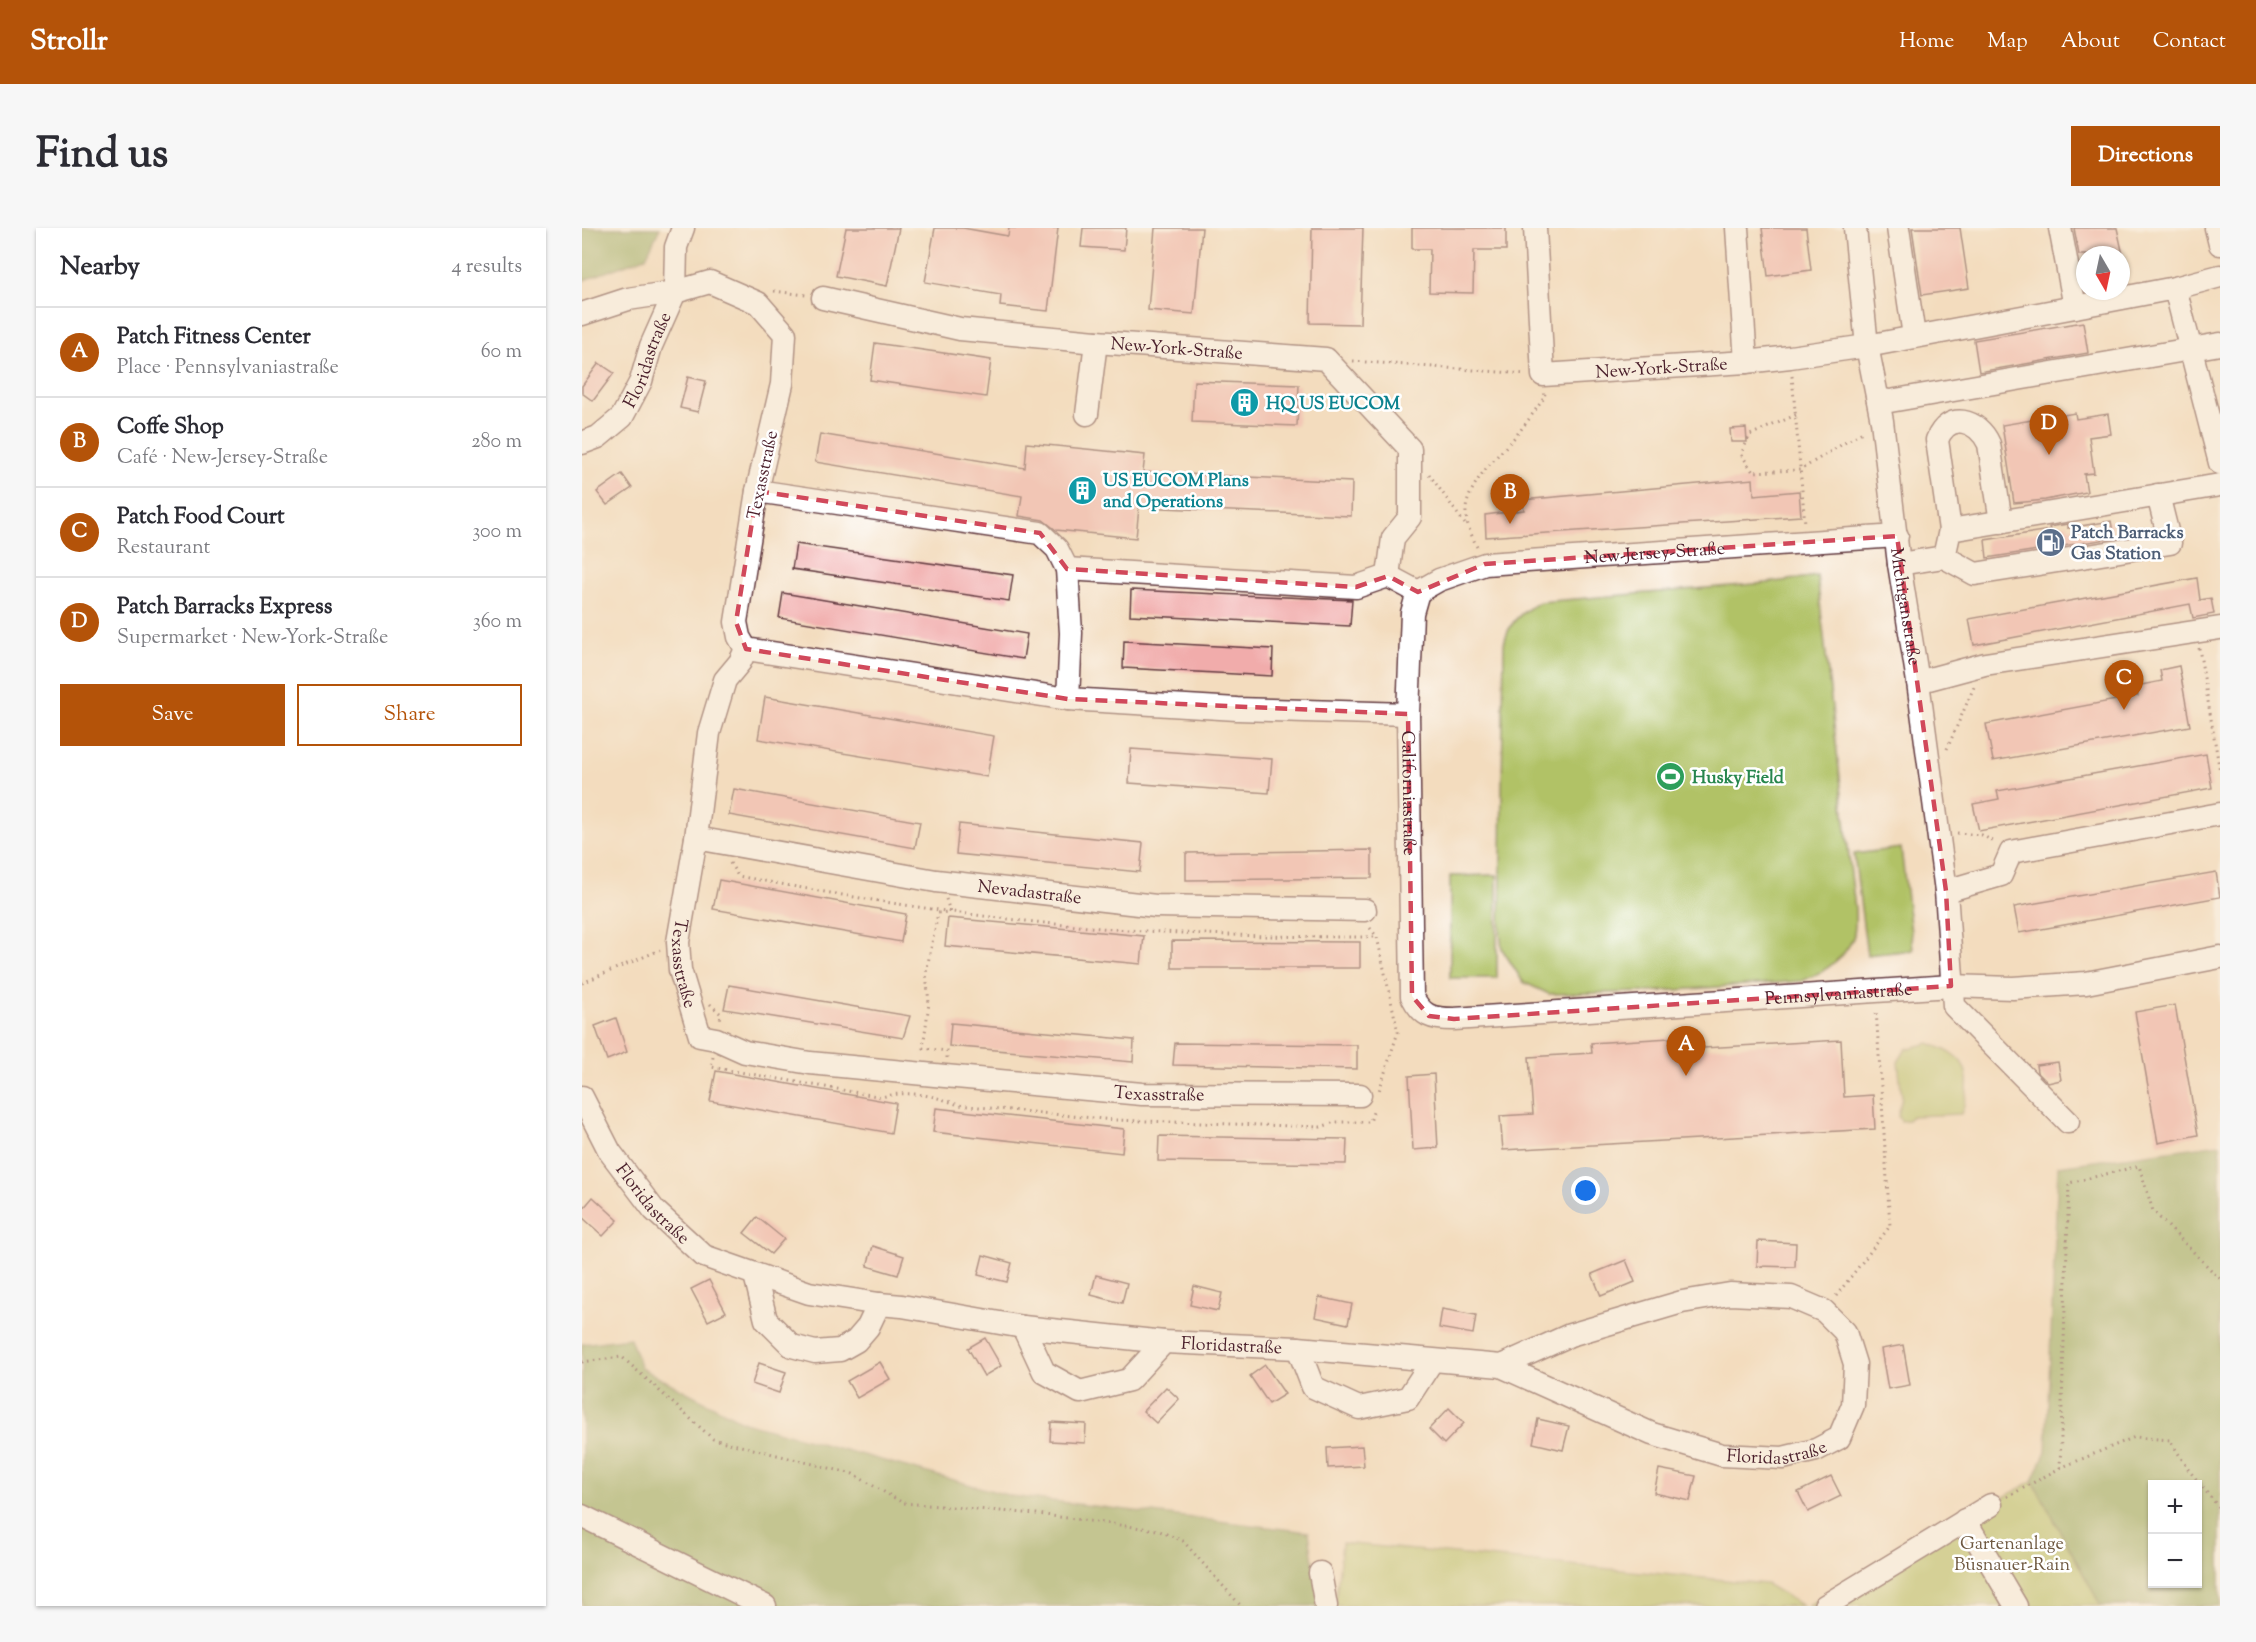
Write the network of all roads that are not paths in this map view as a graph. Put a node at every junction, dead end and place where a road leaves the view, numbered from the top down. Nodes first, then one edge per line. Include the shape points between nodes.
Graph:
1 (683, 228) edge
2 (1535, 228) edge
3 (1737, 228) edge
4 (1854, 228) edge
5 (1898, 228) edge
6 (2060, 228) edge
7 (2216, 228) edge
8 (2220, 244) edge
9 (2220, 276) edge
10 (2175, 288) junction
11 (675, 292) junction
12 (823, 298) dead end
13 (2075, 307) junction
14 (582, 314) edge
15 (1914, 336) junction
16 (1096, 342) junction
17 (2220, 344) edge
18 (1867, 346) junction
19 (2192, 350) junction
20 (1746, 362) junction
21 (1880, 410) junction
22 (1087, 414) dead end
23 (582, 443) edge
24 (2220, 463) edge
25 (2220, 485) edge
26 (757, 490) junction
27 (2158, 495) junction
28 (2001, 522) junction
29 (1950, 530) junction
30 (1897, 536) junction
31 (1944, 557) junction
32 (1899, 564) junction
33 (1067, 569) junction
34 (1388, 576) junction
35 (1418, 592) junction
36 (2220, 628) edge
37 (746, 649) junction
38 (1918, 682) junction
39 (1068, 699) junction
40 (1408, 714) junction
41 (2220, 814) edge
42 (696, 838) junction
43 (1946, 891) junction
44 (1361, 911) road end
45 (2220, 957) edge
46 (1951, 986) junction
47 (1412, 996) joint
48 (1360, 1095) dead end
49 (582, 1097) edge
50 (2068, 1122) dead end
51 (755, 1275) junction
52 (879, 1304) junction
53 (1023, 1327) junction
54 (1164, 1342) junction
55 (1298, 1348) junction
56 (1432, 1360) junction
57 (1501, 1366) junction
58 (1991, 1506) road end
59 (582, 1516) edge
60 (1965, 1520) junction
61 (1320, 1573) dead end
62 (765, 1606) edge
63 (1326, 1606) edge
64 (1825, 1606) edge
65 (2016, 1606) edge

1 - 11 street via 676,247
2 - 20 street, New-York-Straße via 1546,374
3 - 20 street
4 - 18 street, Michiganstraße
5 - 15 street
6 - 13 street
7 - 8 street
9 - 10 street, New-York-Straße
10 - 13 street, New-York-Straße
10 - 19 street
11 - 14 street via 627,299
11 - 23 street, Floridastraße via 651,346 641,381 622,417 598,437
11 - 26 street, Texasstraße via 710,282 758,303 785,334 782,384
12 - 16 street, New-York-Straße via 960,329
13 - 15 street, New-York-Straße
15 - 18 street, New-York-Straße
16 - 22 street, New-York-Straße
16 - 34 street, New-York-Straße via 1326,359 1410,449 1410,517 1393,538
17 - 19 street
18 - 20 street, New-York-Straße
18 - 21 street, Michiganstraße
19 - 21 street via 1890,401
19 - 24 street
21 - 30 street, Michiganstraße
25 - 27 street
26 - 33 street via 1040,532 1057,549
26 - 37 street, Texasstraße via 736,622
27 - 28 street
27 - 31 street via 2170,543 1975,574
28 - 29 street
28 - 29 street via 1984,432 1974,424 1947,424 1937,440
29 - 31 street
30 - 32 street, Michiganstraße
30 - 35 street, New-Jersey-Straße via 1485,564
31 - 32 street
32 - 38 street, Michiganstraße
33 - 34 street via 1356,587
33 - 39 street via 1071,633
34 - 35 street
35 - 40 street, Californiastraße via 1412,613
36 - 38 street via 1985,664
37 - 39 street
37 - 42 street, Texasstraße via 725,680 709,734
38 - 43 street, Michiganstraße
39 - 40 street
40 - 47 street, Californiastraße
41 - 43 street via 2011,852 2001,875
42 - 44 street, Nevadastraße via 942,882 1156,906
42 - 48 street, Texasstraße via 678,942 680,970 700,1036 745,1052 810,1063 1142,1094
43 - 46 street, Michiganstraße
45 - 46 street, Pennsylvaniastraße via 2086,983 2013,988
46 - 47 street, Pennsylvaniastraße via 1454,1019 1429,1016 1419,1009
46 - 50 street, Michiganstraße via 1954,1006
49 - 51 street, Floridastraße via 610,1152 654,1210 704,1256
51 - 52 street, Floridastraße via 809,1293
51 - 52 street via 766,1320 792,1346 815,1352 840,1350 856,1341
52 - 53 street, Floridastraße
53 - 54 street, Floridastraße
53 - 54 street, Floridastraße via 1044,1372 1080,1392 1129,1380
54 - 55 street, Floridastraße
55 - 56 street, Floridastraße
55 - 56 street, Floridastraße via 1313,1387 1359,1408 1408,1398
56 - 57 street, Floridastraße
57 - 57 street, Floridastraße via 1652,1434 1722,1455 1783,1458 1816,1450 1839,1438 1853,1405 1855,1364 1845,1332 1824,1311 1791,1297 1730,1294 1682,1302 1570,1335
58 - 60 street
59 - 62 street
60 - 64 street
60 - 65 street
61 - 63 street

